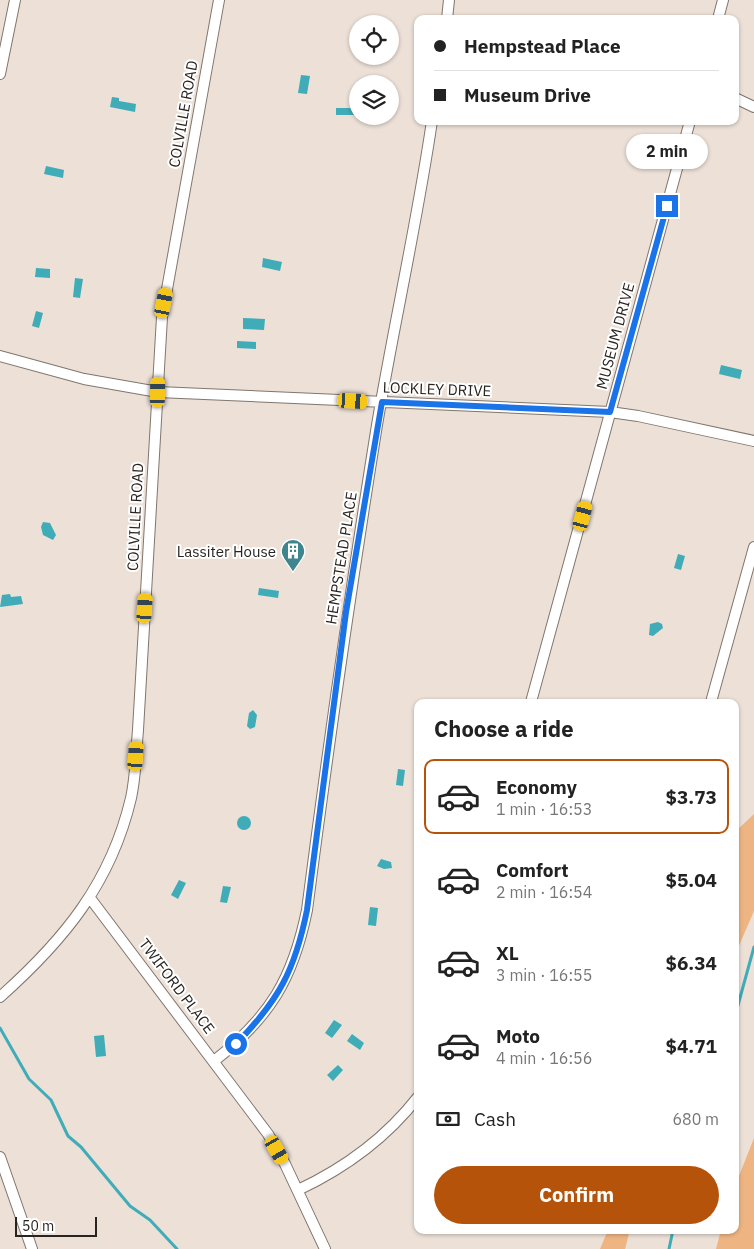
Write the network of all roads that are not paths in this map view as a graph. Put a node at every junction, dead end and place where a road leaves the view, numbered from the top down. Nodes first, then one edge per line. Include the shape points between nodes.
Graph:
1 (15, 0) edge
2 (219, 0) edge
3 (448, 0) edge
4 (723, 0) edge
5 (447, 15) edge
6 (719, 15) edge
7 (0, 74) edge
8 (739, 100) edge
9 (754, 108) edge
10 (431, 125) edge
11 (689, 125) edge
12 (0, 356) edge
13 (158, 392) junction
14 (382, 402) junction
15 (610, 412) junction
16 (754, 441) edge
17 (754, 546) edge
18 (532, 699) edge
19 (712, 699) edge
20 (90, 898) junction
21 (0, 997) edge
22 (214, 1061) junction
23 (414, 1101) edge
24 (0, 1157) edge
25 (298, 1190) junction
26 (32, 1249) edge
27 (325, 1249) edge

1 - 7 street
2 - 13 street, COLVILLE ROAD via 164,303
3 - 5 street
4 - 6 street
8 - 9 street
10 - 14 street, HEMPSTEAD PLACE
11 - 15 street, MUSEUM DRIVE
12 - 13 street, LOCKLEY DRIVE via 86,380
13 - 14 street, LOCKLEY DRIVE
13 - 20 street, COLVILLE ROAD via 135,775 115,850
14 - 15 street, LOCKLEY DRIVE
14 - 22 street, HEMPSTEAD PLACE via 346,612 300,946 287,978 265,1012 236,1044
15 - 16 street, LOCKLEY DRIVE
15 - 18 street, MUSEUM DRIVE
17 - 19 street
20 - 21 street, COLVILLE ROAD via 40,959
20 - 22 street, TWIFORD PLACE
22 - 25 street, TWIFORD PLACE via 268,1134
23 - 25 street via 361,1153
24 - 26 street
25 - 27 street, TWIFORD PLACE

